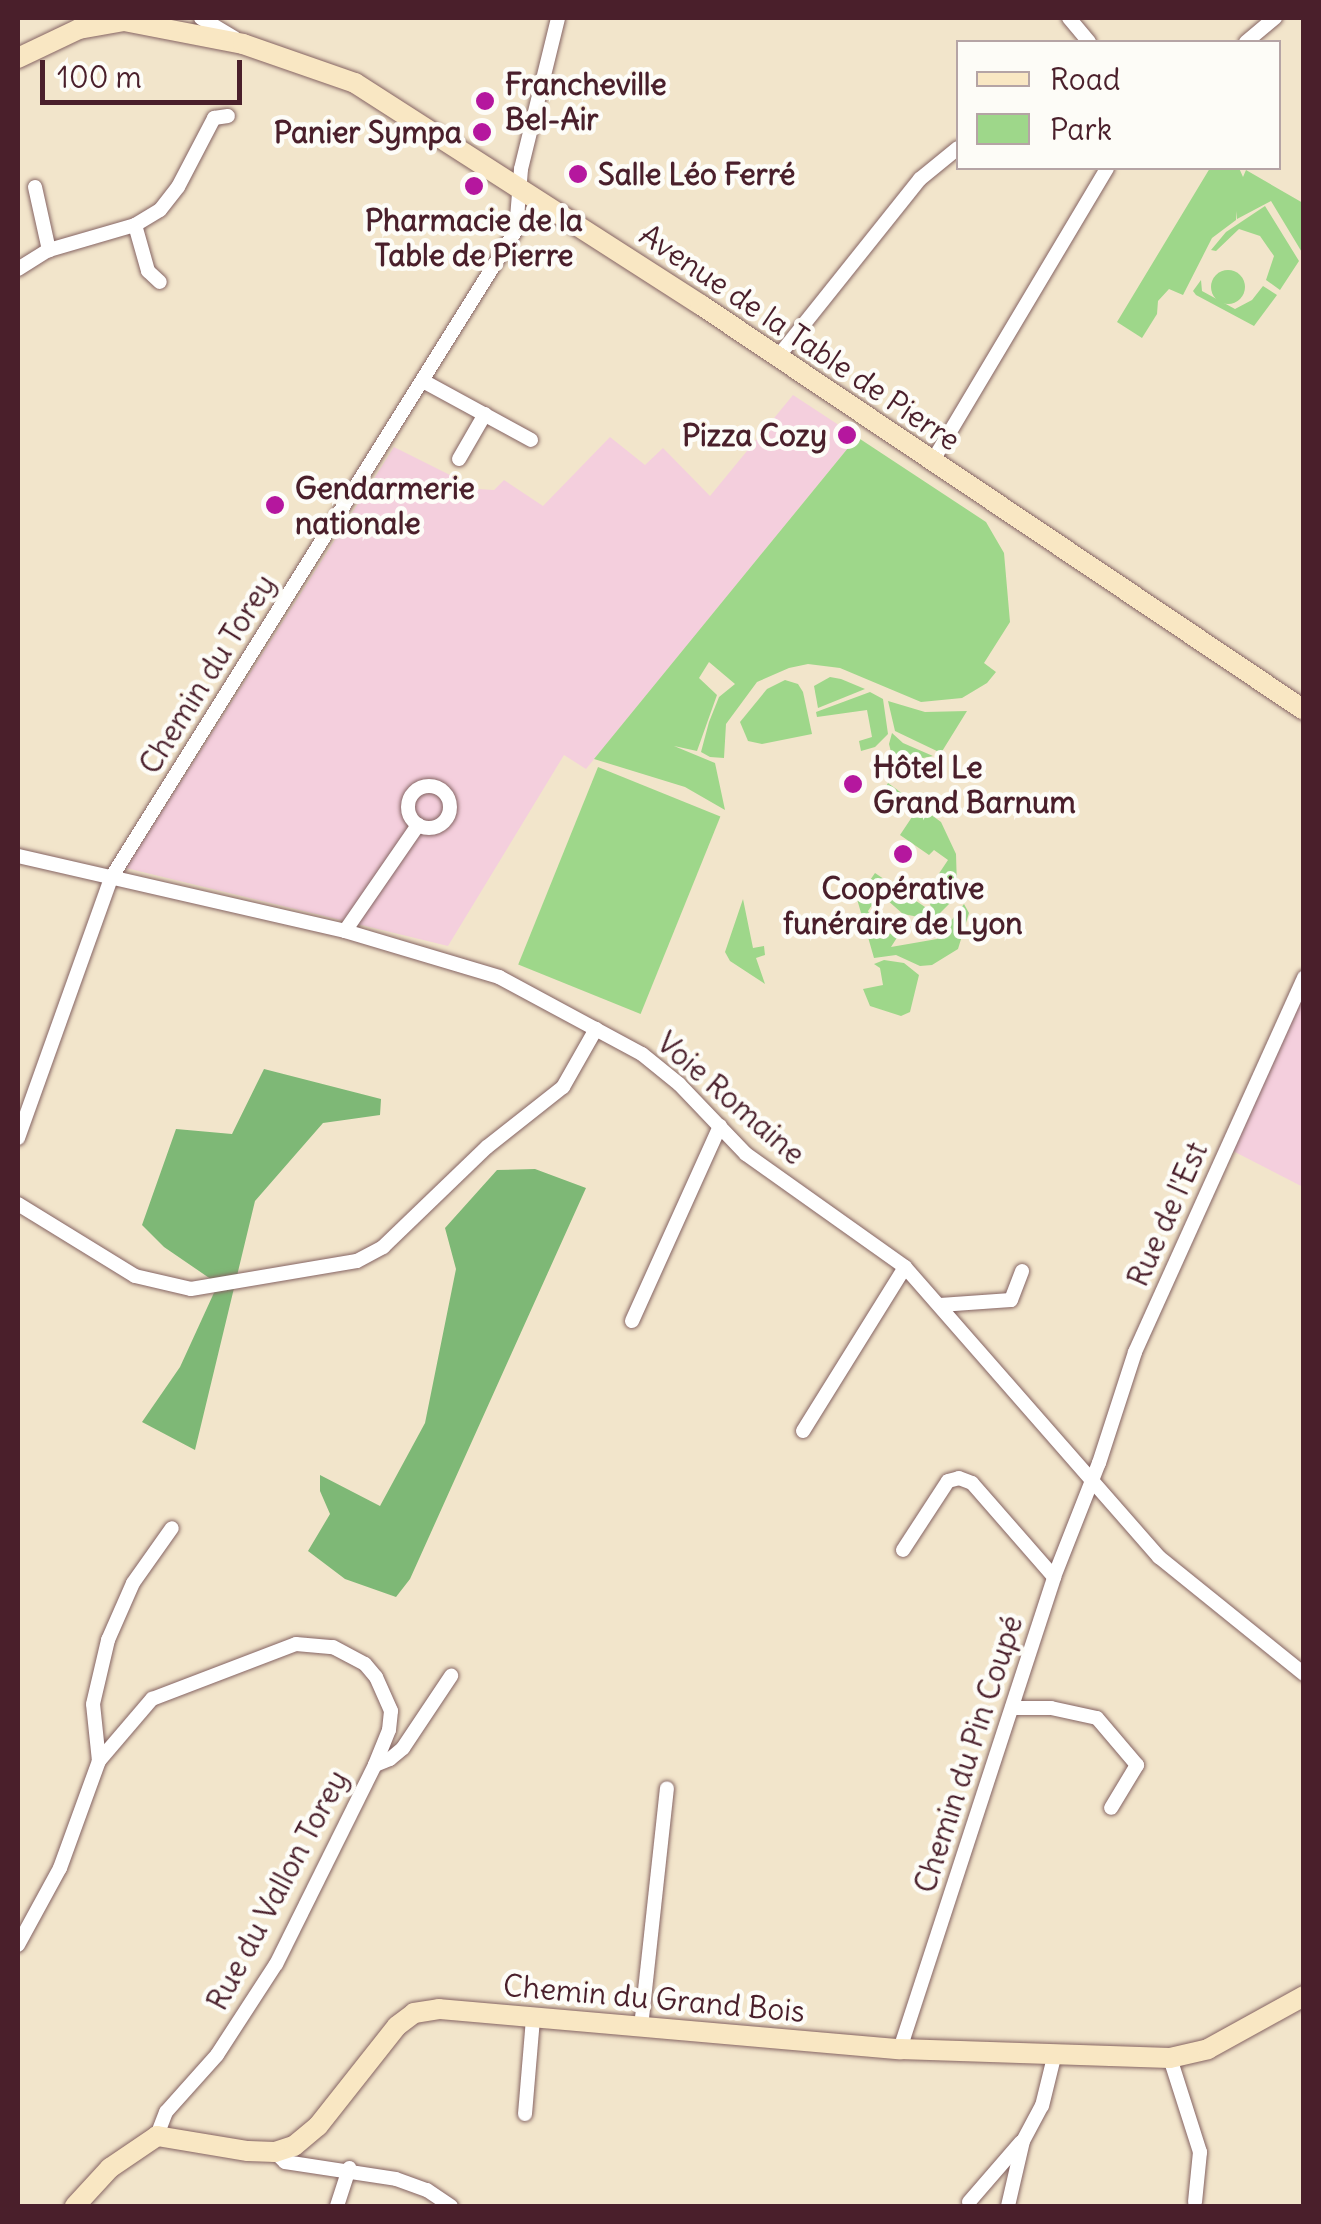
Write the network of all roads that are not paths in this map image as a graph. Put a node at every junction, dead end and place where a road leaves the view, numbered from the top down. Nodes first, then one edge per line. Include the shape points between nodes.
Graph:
1 (200, 18) edge
2 (558, 18) edge
3 (1069, 18) edge
4 (1275, 18) edge
5 (1087, 40) edge
6 (1248, 40) edge
7 (243, 44) junction
8 (18, 58) edge
9 (228, 116) dead end
10 (956, 150) edge
11 (1106, 170) edge
12 (36, 187) dead end
13 (522, 188) junction
14 (135, 225) junction
15 (49, 250) junction
16 (18, 269) edge
17 (160, 282) dead end
18 (778, 358) junction
19 (423, 381) junction
20 (485, 414) junction
21 (530, 440) dead end
22 (459, 460) dead end
23 (932, 462) junction
24 (1304, 710) edge
25 (418, 825) dead end
26 (18, 856) edge
27 (111, 878) junction
28 (345, 931) junction
29 (1304, 977) edge
30 (596, 1029) junction
31 (720, 1126) junction
32 (18, 1138) edge
33 (18, 1204) edge
34 (906, 1267) junction
35 (1022, 1271) dead end
36 (940, 1306) junction
37 (632, 1321) dead end
38 (803, 1432) dead end
39 (1093, 1479) junction
40 (172, 1528) dead end
41 (903, 1550) dead end
42 (1054, 1577) junction
43 (1304, 1674) edge
44 (451, 1676) dead end
45 (1012, 1708) junction
46 (99, 1761) junction
47 (375, 1765) junction
48 (667, 1788) dead end
49 (1111, 1808) dead end
50 (18, 1946) edge
51 (1304, 1996) edge
52 (533, 2018) junction
53 (640, 2027) junction
54 (900, 2049) junction
55 (1055, 2053) junction
56 (1170, 2058) junction
57 (525, 2114) dead end
58 (157, 2136) junction
59 (1022, 2141) junction
60 (275, 2152) junction
61 (348, 2168) junction
62 (969, 2202) dead end
63 (1195, 2202) dead end
64 (75, 2206) edge
65 (337, 2206) edge
66 (451, 2206) edge
67 (1008, 2206) edge

1 - 7 street
2 - 13 street, Chemin du Torey
3 - 5 street
4 - 6 street
7 - 8 main road, Avenue de la Table de Pierre via 124,21 79,29
7 - 13 main road, Avenue de la Table de Pierre via 354,83
9 - 14 street via 214,118 178,187 160,210
10 - 18 street via 920,179
11 - 23 street
12 - 15 street
13 - 18 main road, Avenue de la Table de Pierre
13 - 19 street, Chemin du Torey via 516,230
14 - 15 street
14 - 17 street via 148,272
15 - 16 street
18 - 23 main road, Avenue de la Table de Pierre
19 - 20 street
19 - 27 street, Chemin du Torey
20 - 21 street
20 - 22 street
23 - 24 main road, Avenue de la Table de Pierre
25 - 28 street
26 - 27 street, Voie Romaine
27 - 28 street, Voie Romaine
27 - 32 street, Chemin du Torey
28 - 30 street, Voie Romaine via 499,977
29 - 39 street, Rue de l'Est via 1134,1352
30 - 31 street, Voie Romaine via 667,1072
30 - 33 street via 562,1086 383,1247 357,1261 191,1290 135,1276
31 - 34 street, Voie Romaine via 757,1162
31 - 37 street
34 - 36 street, Voie Romaine
34 - 38 street
35 - 36 street via 1011,1300
36 - 39 street, Voie Romaine
39 - 42 street, Chemin du Pin Coupé
39 - 43 street, Voie Romaine via 1159,1556
40 - 46 street, Rue du Vallon Torey via 133,1583 108,1640 93,1704
41 - 42 street via 948,1481 960,1478
42 - 45 street, Chemin du Pin Coupé
44 - 47 street, Rue du Vallon Torey via 403,1748
45 - 49 street via 1097,1718 1136,1766
45 - 54 street, Chemin du Pin Coupé
46 - 47 street, Rue du Vallon Torey via 152,1699 279,1648 314,1643 365,1664 385,1691 389,1730
46 - 50 street, Rue du Vallon Torey via 60,1868
47 - 58 street, Rue du Vallon Torey via 276,1964 217,2055 166,2112
48 - 53 street
51 - 56 main road, Chemin du Grand Bois via 1208,2049
52 - 53 main road, Chemin du Grand Bois
52 - 57 street
52 - 60 main road, Chemin du Grand Bois via 439,2009 414,2013 318,2126
53 - 54 main road, Chemin du Grand Bois
54 - 55 main road, Chemin du Grand Bois
55 - 56 main road, Chemin du Grand Bois
55 - 59 street via 1042,2106
56 - 63 street via 1200,2152
58 - 60 main road
58 - 64 main road via 110,2168
59 - 62 street
59 - 67 street
60 - 61 street via 286,2162
61 - 65 street
61 - 66 street via 427,2190

